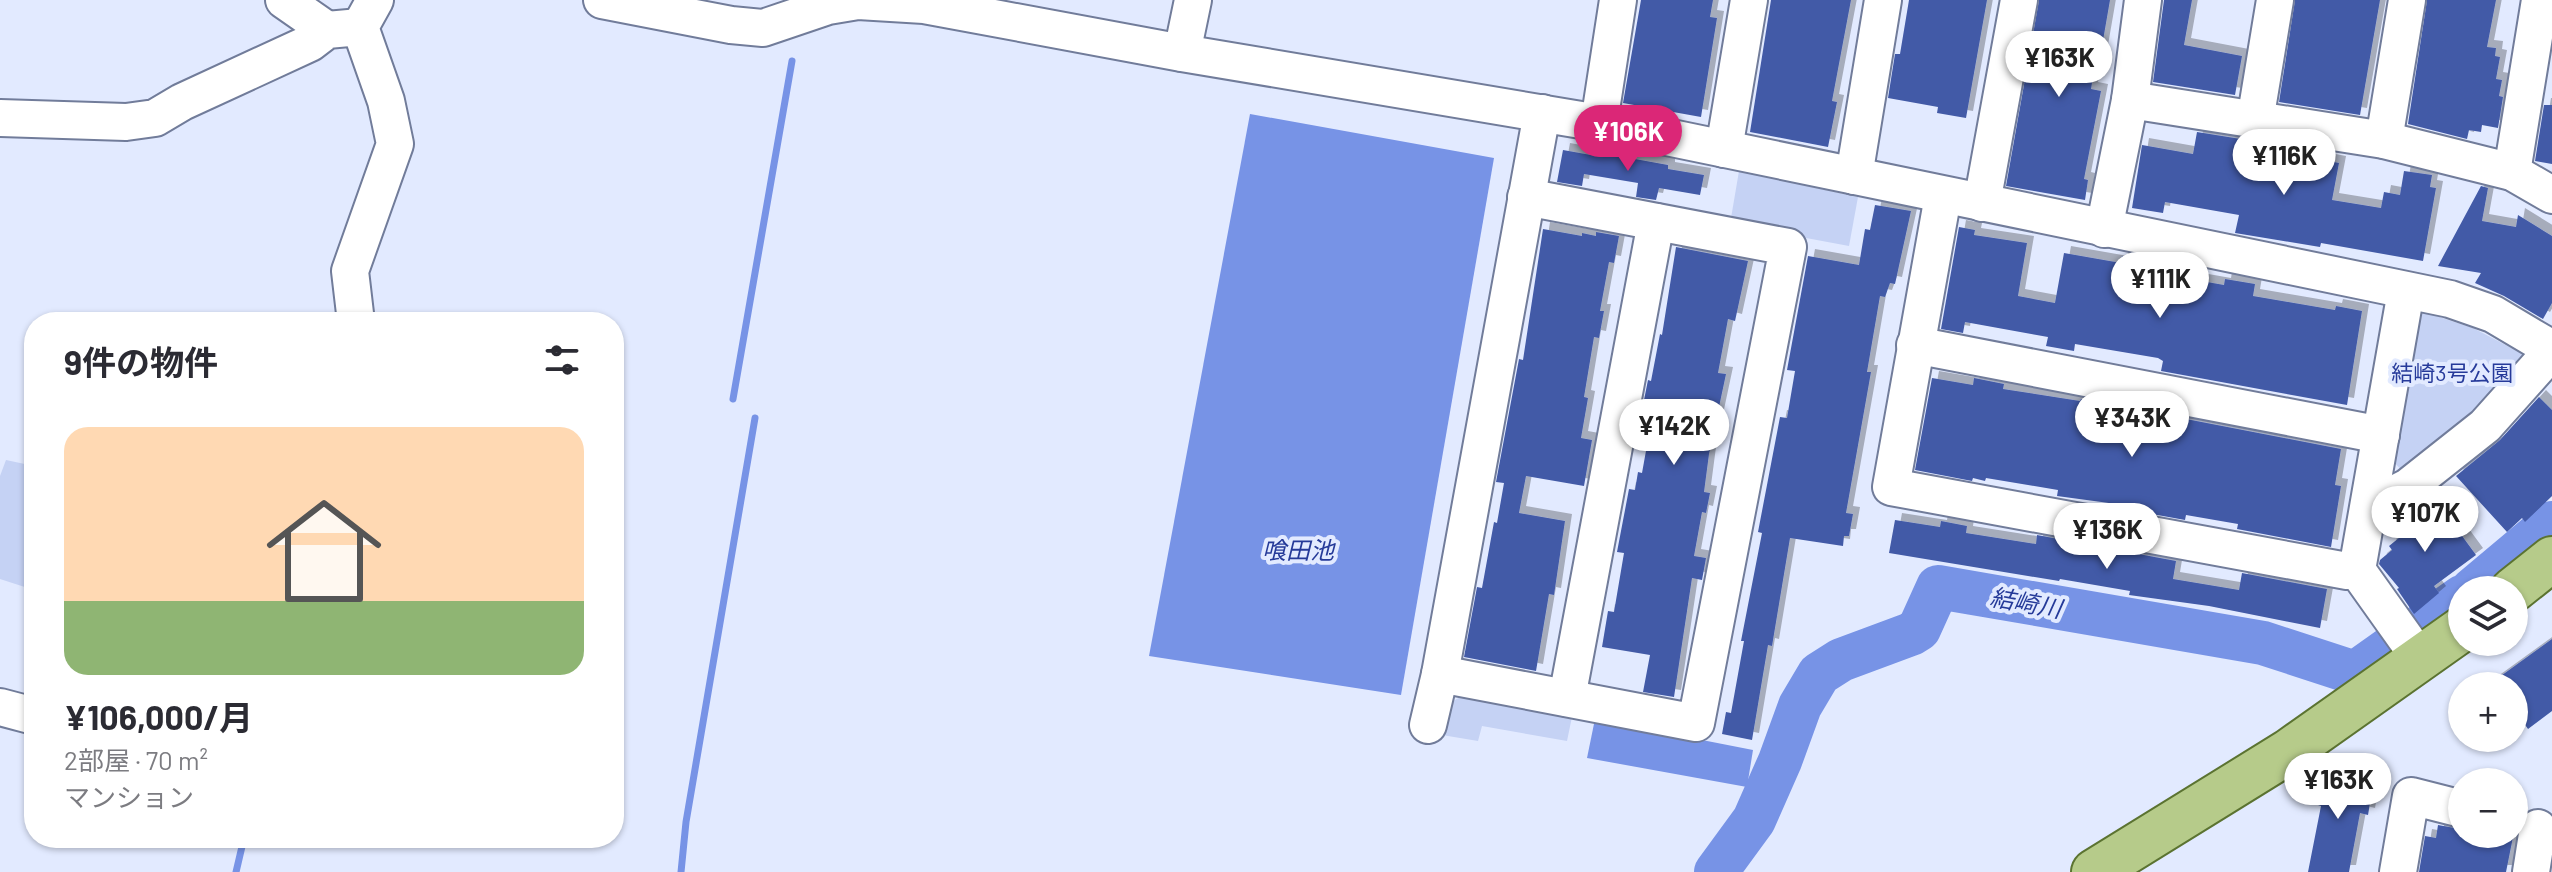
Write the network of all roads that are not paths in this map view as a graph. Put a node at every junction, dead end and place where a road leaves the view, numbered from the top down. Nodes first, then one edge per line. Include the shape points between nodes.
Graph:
1 (284, 0) edge
2 (602, 0) edge
3 (1193, 0) edge
4 (1618, 0) edge
5 (1749, 0) edge
6 (1883, 0) edge
7 (2019, 0) edge
8 (2143, 0) edge
9 (2275, 0) edge
10 (2407, 0) edge
11 (2540, 0) edge
12 (827, 3) edge
13 (354, 19) edge
14 (1182, 53) junction
15 (2130, 100) junction
16 (1542, 113) junction
17 (0, 118) edge
18 (2255, 121) junction
19 (1599, 123) junction
20 (2384, 140) junction
21 (1724, 149) junction
22 (2512, 172) junction
23 (1854, 176) junction
24 (2552, 195) edge
25 (1943, 196) junction
26 (1526, 197) junction
27 (1982, 203) junction
28 (1656, 222) junction
29 (2104, 229) junction
30 (2406, 291) junction
31 (355, 312) edge
32 (1915, 345) junction
33 (2552, 350) edge
34 (2381, 435) junction
35 (2369, 507) junction
36 (2552, 559) edge
37 (2357, 570) junction
38 (2528, 578) edge
39 (2448, 640) edge
40 (2421, 660) junction
41 (1440, 674) junction
42 (1567, 698) junction
43 (0, 707) edge
44 (24, 713) edge
45 (1428, 725) dead end
46 (2448, 805) edge
47 (2535, 827) edge
48 (2094, 872) edge
49 (2398, 872) edge
50 (2531, 872) edge

1 - 13 street
2 - 12 street via 763,28
3 - 14 street
4 - 19 street
5 - 21 street
6 - 23 street
7 - 27 street
8 - 15 street
9 - 18 street
10 - 20 street
11 - 22 street
12 - 14 street via 924,5
13 - 17 street via 155,118
13 - 31 street via 386,101 395,144 350,271
14 - 16 street
15 - 18 street
15 - 29 street
16 - 19 street
16 - 26 street
18 - 20 street
19 - 21 street
20 - 22 street
21 - 23 street
22 - 24 street
23 - 25 street
25 - 27 street
25 - 32 street
26 - 28 street
26 - 41 street
27 - 29 street
28 - 42 street
28 - 42 street via 1788,247 1696,723
29 - 30 street
30 - 33 street via 2493,314
30 - 34 street
32 - 34 street
32 - 37 street via 1891,487
33 - 35 street via 2485,426 2408,487
34 - 35 street
35 - 37 street
36 - 38 main road
37 - 40 street
39 - 40 main road
40 - 48 main road via 2288,752
41 - 42 street
41 - 45 street
43 - 44 street
46 - 49 street via 2411,796
47 - 50 street

